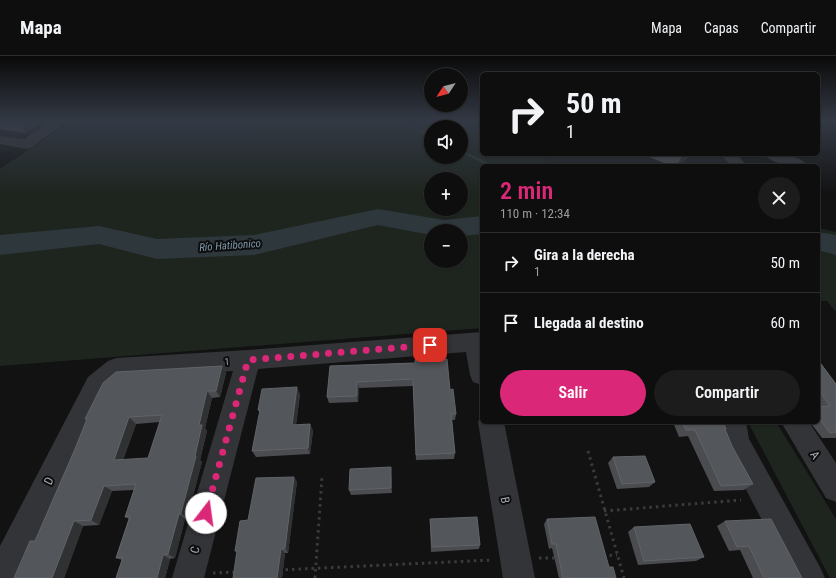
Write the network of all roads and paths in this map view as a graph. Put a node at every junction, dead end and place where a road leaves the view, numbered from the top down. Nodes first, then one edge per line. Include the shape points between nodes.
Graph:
1 (730, 156) edge
2 (777, 156) edge
3 (738, 164) edge
4 (795, 164) edge
5 (479, 342) edge
6 (480, 353) edge
7 (248, 360) junction
8 (97, 384) joint
9 (491, 424) edge
10 (733, 424) edge
11 (795, 424) edge
12 (588, 451) dead end
13 (322, 477) dead end
14 (836, 488) edge
15 (766, 498) junction
16 (604, 511) junction
17 (616, 555) junction
18 (601, 556) edge
19 (562, 557) edge
20 (316, 569) junction
21 (518, 569) edge
22 (276, 570) edge
23 (244, 572) edge
24 (188, 576) edge
25 (0, 578) edge
26 (316, 578) edge
27 (624, 578) edge
28 (809, 578) edge

1 - 3 street
2 - 4 street
5 - 6 street
5 - 7 street, 1
7 - 8 street, 1 via 116,368
7 - 24 street, C
8 - 25 street, D
9 - 21 street, B
10 - 15 street via 736,442
11 - 14 street, A
12 - 16 path
13 - 20 path
15 - 16 path
15 - 28 street
16 - 17 path
17 - 18 path
17 - 27 path
19 - 21 path
20 - 21 path
20 - 22 path
20 - 26 path
23 - 24 path

